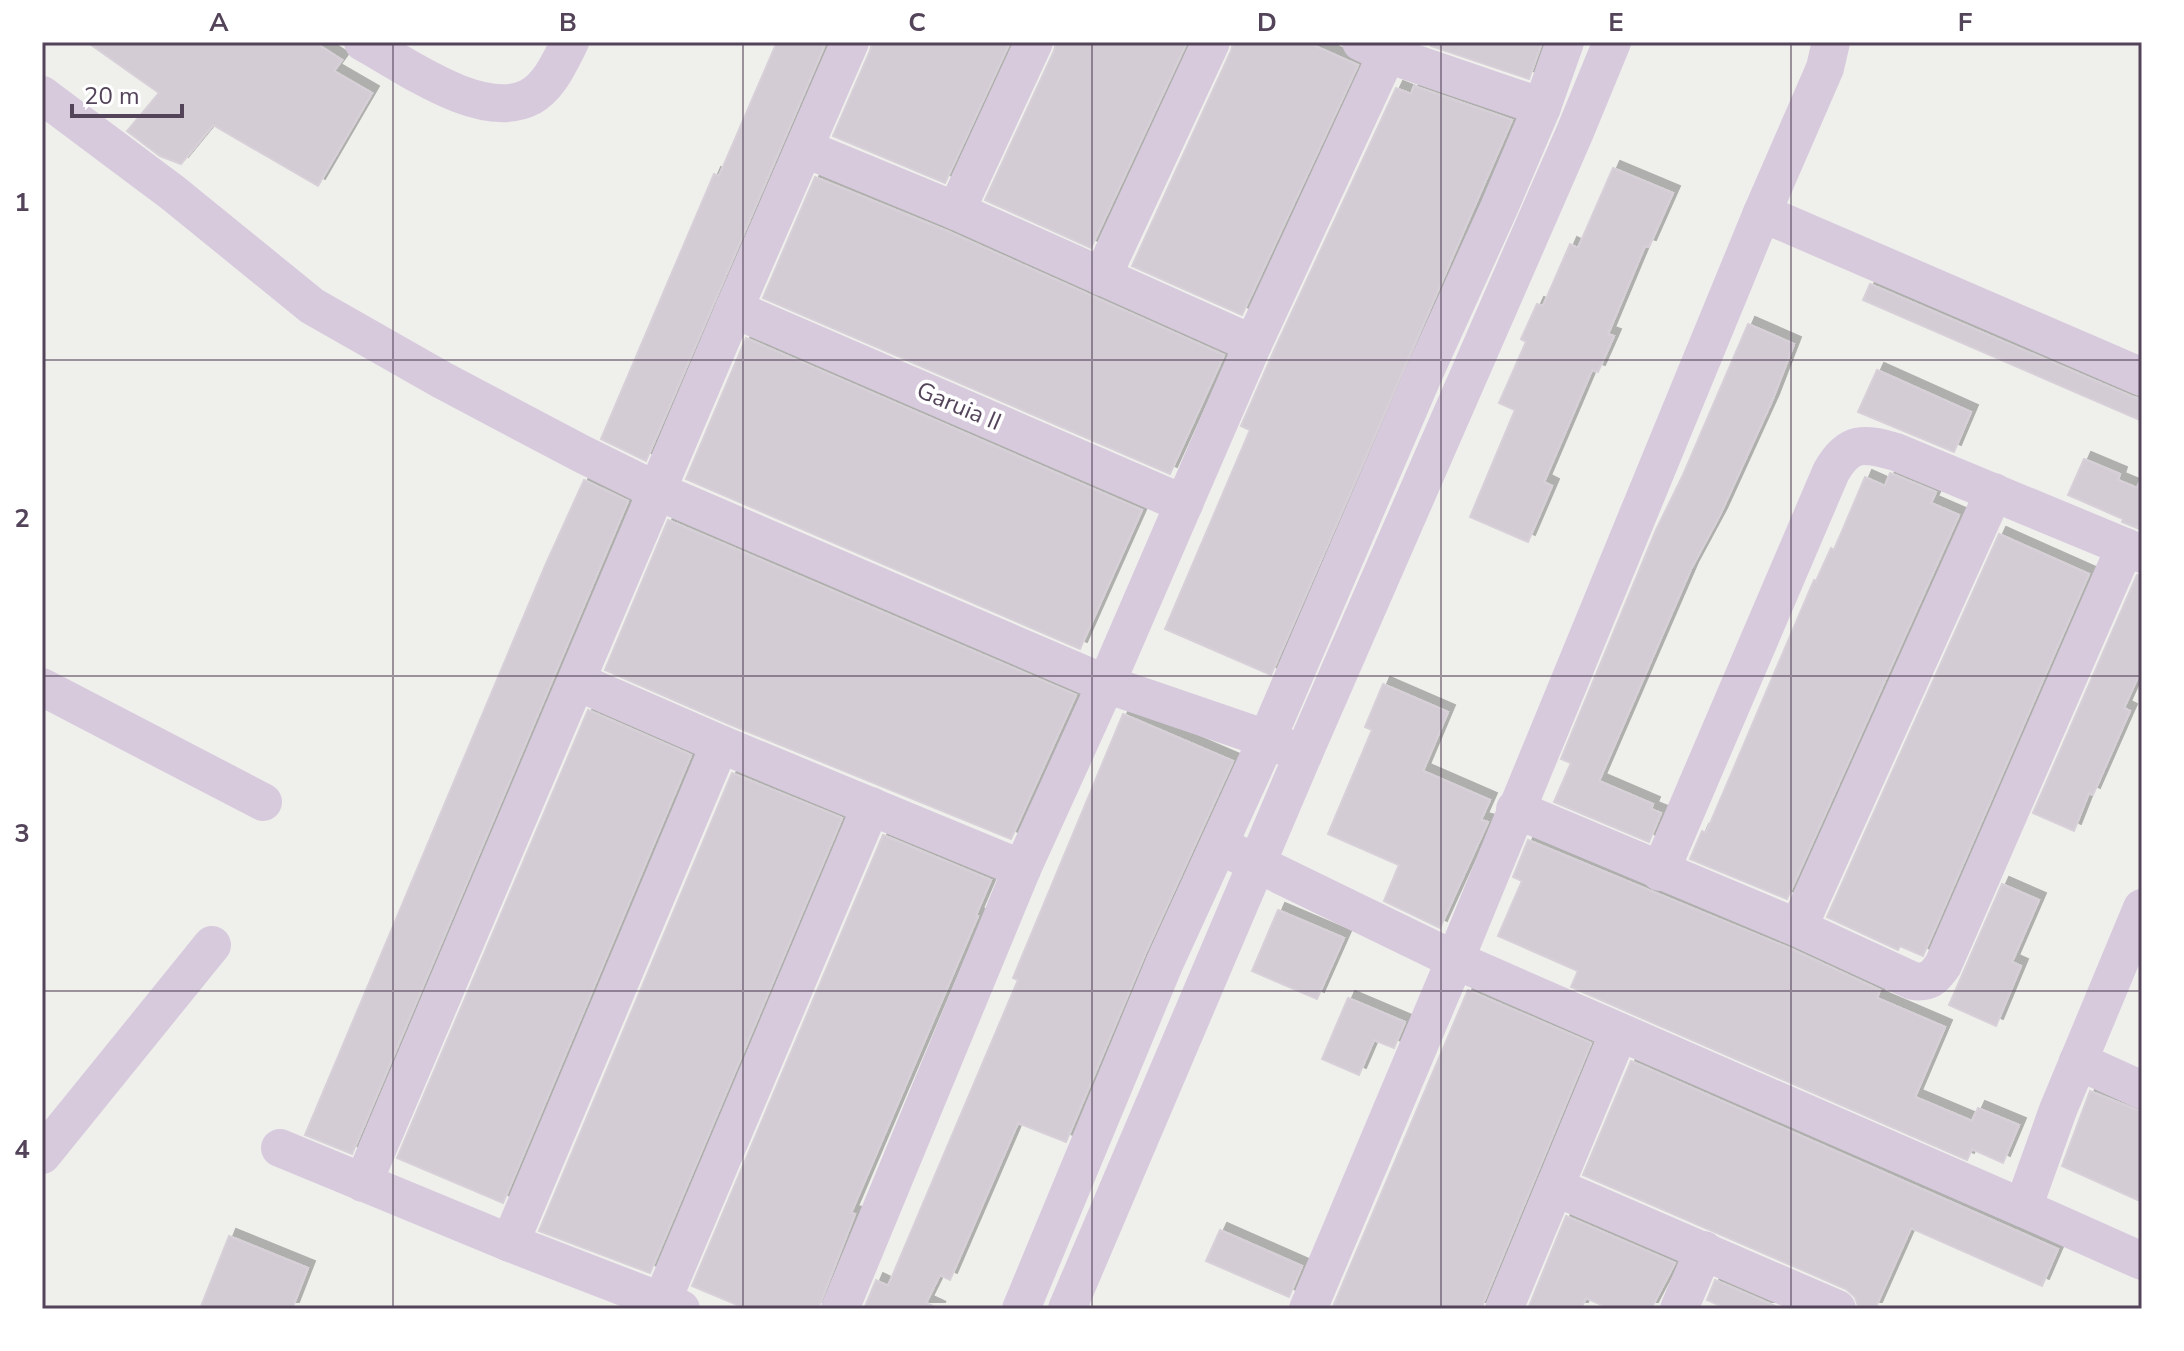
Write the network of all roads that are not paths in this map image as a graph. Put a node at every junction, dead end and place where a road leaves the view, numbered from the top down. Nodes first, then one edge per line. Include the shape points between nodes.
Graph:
1 (363, 42) edge
2 (570, 42) edge
3 (850, 42) edge
4 (1034, 42) edge
5 (1211, 42) edge
6 (1565, 42) edge
7 (1612, 42) edge
8 (1831, 42) edge
9 (1374, 48) edge
10 (42, 95) edge
11 (1542, 107) junction
12 (806, 149) junction
13 (956, 211) junction
14 (1762, 213) junction
15 (1102, 277) junction
16 (734, 309) junction
17 (1253, 344) junction
18 (2142, 377) edge
19 (657, 491) junction
20 (1994, 492) junction
21 (1184, 504) junction
22 (2134, 551) edge
23 (578, 682) junction
24 (1106, 684) junction
25 (42, 687) edge
26 (1267, 739) junction
27 (720, 744) junction
28 (1303, 755) junction
29 (263, 802) dead end
30 (871, 806) junction
31 (1515, 809) junction
32 (1219, 845) junction
33 (1258, 865) junction
34 (1022, 869) junction
35 (1660, 872) junction
36 (2142, 908) edge
37 (1798, 928) junction
38 (212, 945) dead end
39 (1455, 960) junction
40 (1619, 1032) junction
41 (2078, 1061) junction
42 (2142, 1090) edge
43 (280, 1148) dead end
44 (42, 1155) edge
45 (363, 1183) junction
46 (1555, 1187) junction
47 (2023, 1208) junction
48 (510, 1243) junction
49 (1704, 1250) junction
50 (2142, 1261) edge
51 (671, 1305) edge
52 (840, 1309) edge
53 (1021, 1309) edge
54 (1067, 1309) edge
55 (1308, 1309) edge
56 (1504, 1309) edge
57 (1679, 1309) edge
58 (1837, 1309) edge

1 - 2 street via 438,84 482,102 508,104 531,96 549,79
3 - 12 street
4 - 13 street
5 - 15 street
6 - 11 street
7 - 28 street
8 - 14 street via 1825,68
9 - 11 street
9 - 17 street
10 - 19 street via 312,306
11 - 26 street
12 - 13 street
12 - 16 street
13 - 15 street
14 - 18 street
14 - 31 street
15 - 17 street
16 - 19 street
16 - 21 street, Garuia II
17 - 21 street
19 - 23 street
19 - 24 street
20 - 22 street
20 - 35 street via 1867,444 1838,459
20 - 37 street
21 - 24 street
22 - 37 street via 1934,978 1913,981
23 - 27 street
23 - 45 street
24 - 26 street
24 - 34 street
25 - 29 street
26 - 28 street
26 - 32 street
27 - 30 street
27 - 48 street
28 - 33 street
30 - 34 street
30 - 51 street
31 - 35 street
31 - 39 street
32 - 33 street
32 - 53 street
33 - 39 street
33 - 54 street
34 - 52 street
35 - 37 street
36 - 41 street
38 - 44 street
39 - 40 street
39 - 55 street
40 - 46 street
40 - 47 street
41 - 42 street
41 - 47 street
43 - 45 street
45 - 48 street
46 - 49 street
46 - 56 street
47 - 50 street
48 - 51 street
49 - 57 street
49 - 58 street

